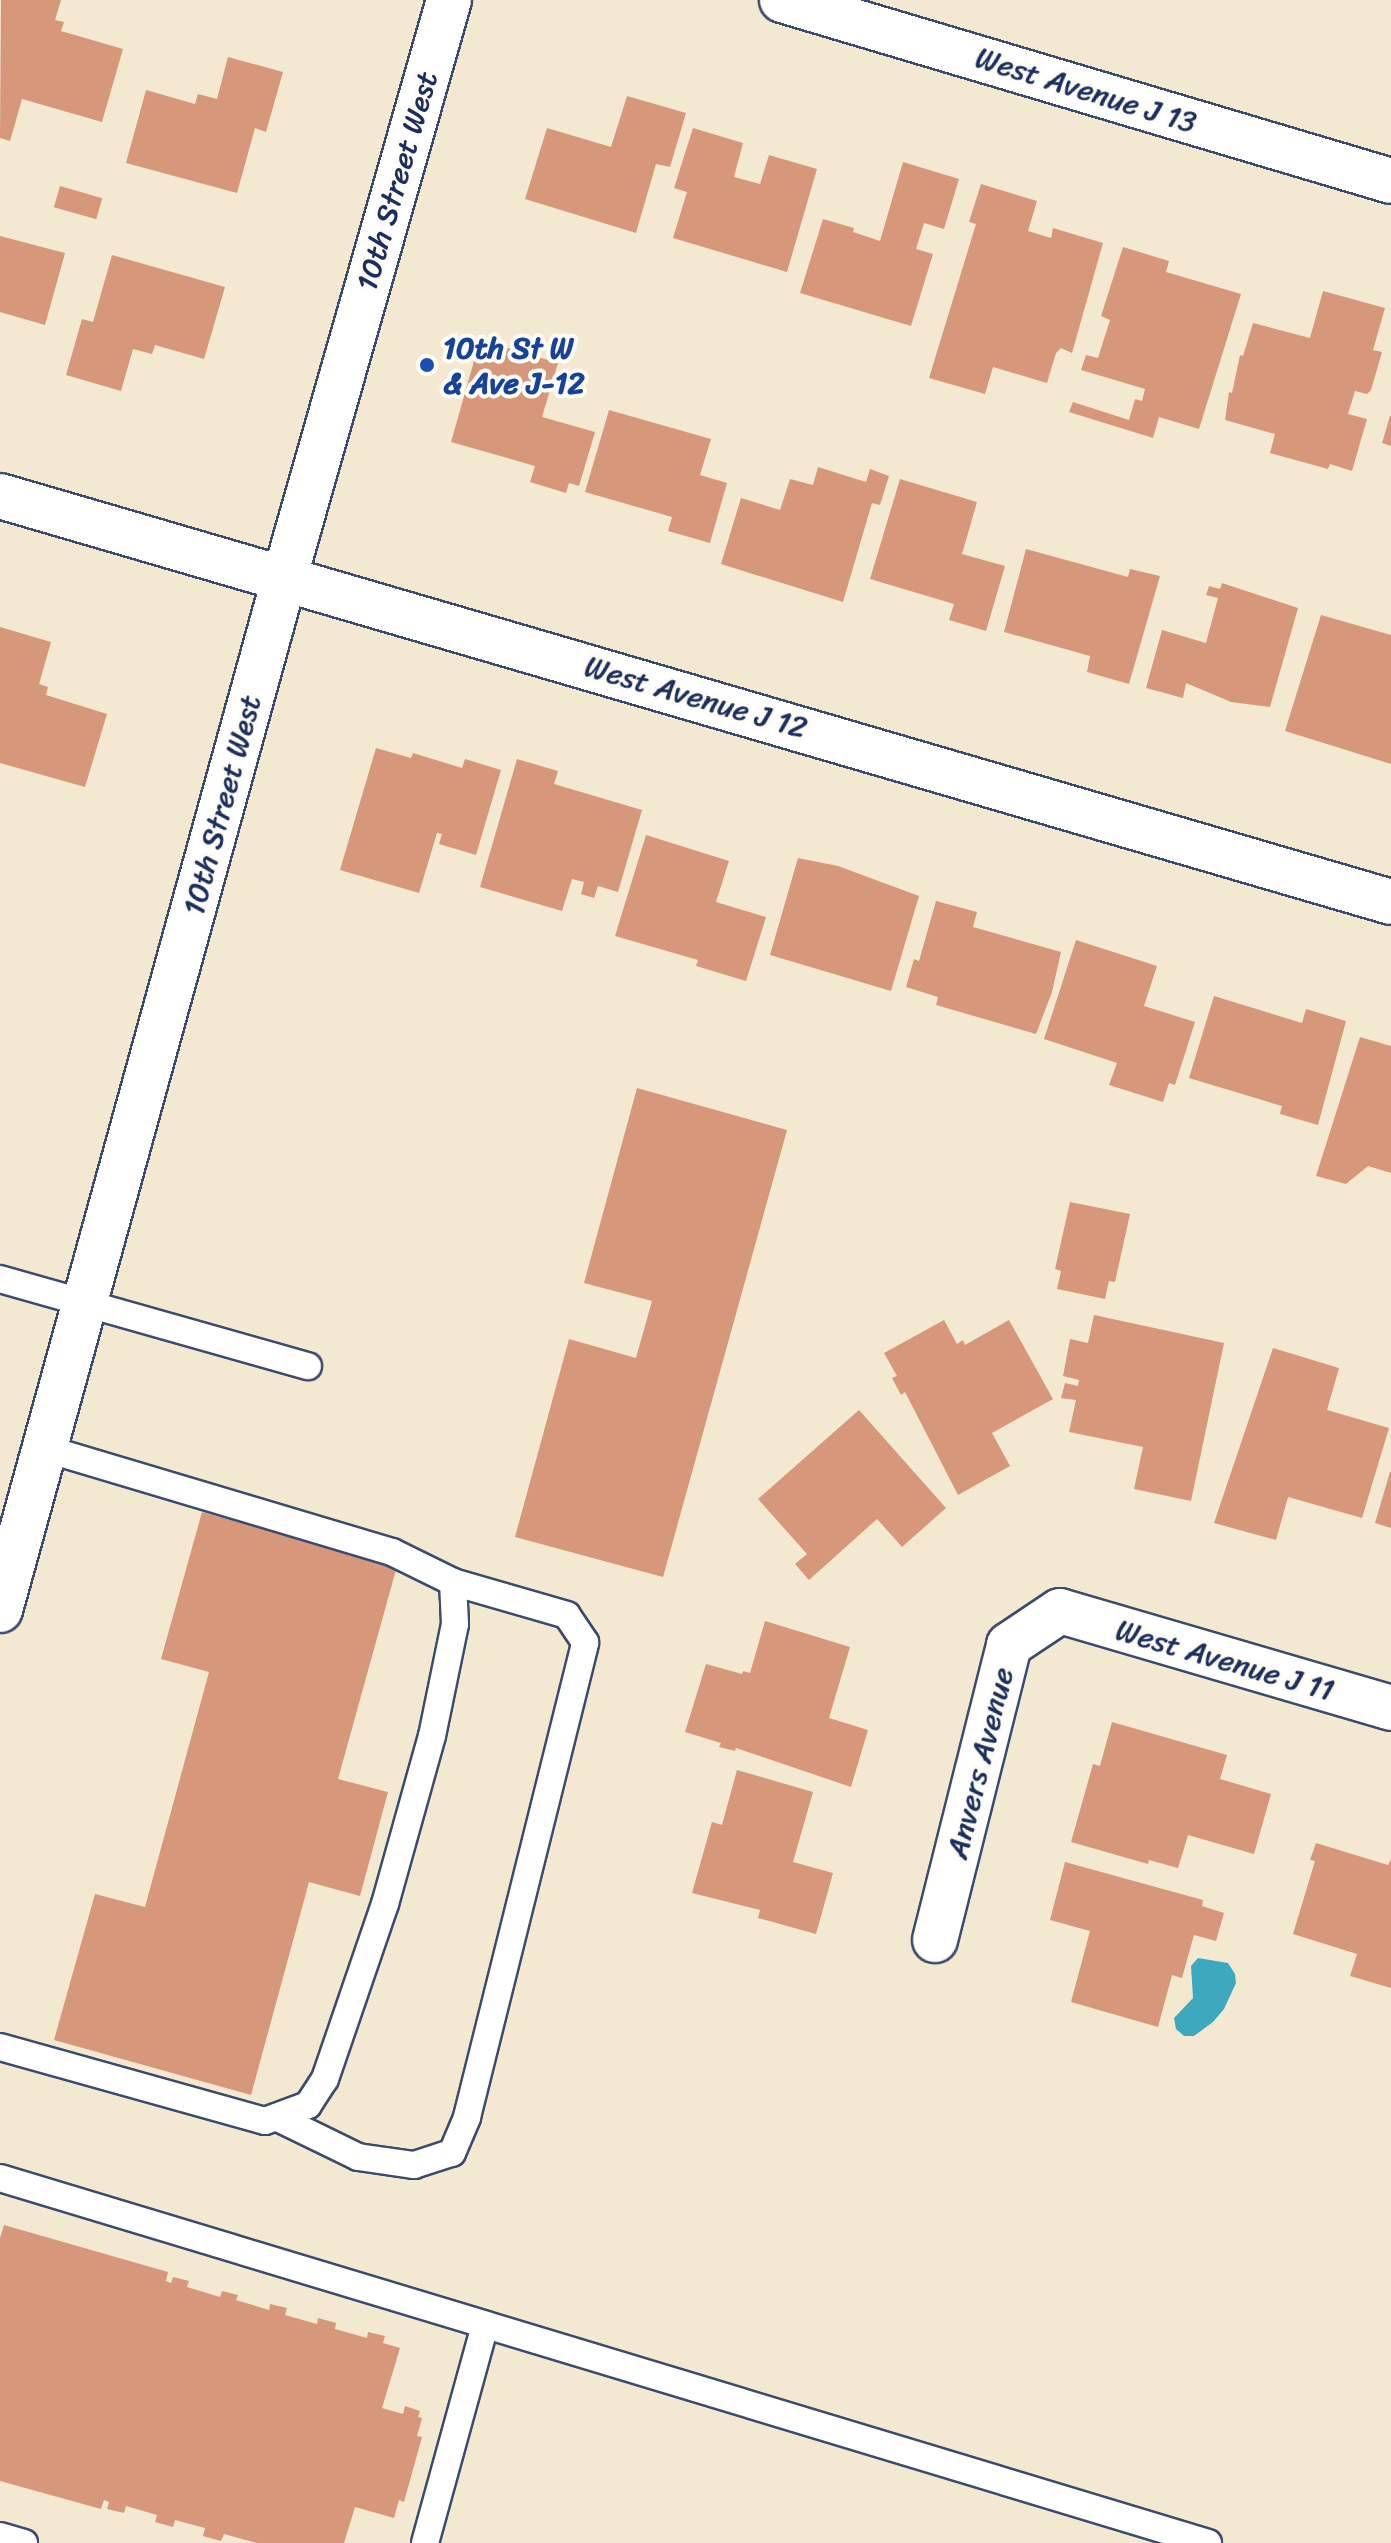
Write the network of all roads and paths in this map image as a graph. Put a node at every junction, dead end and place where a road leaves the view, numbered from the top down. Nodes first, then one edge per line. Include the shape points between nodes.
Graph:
1 (449, 0) edge
2 (782, 0) edge
3 (1391, 181) edge
4 (0, 496) edge
5 (285, 576) junction
6 (1391, 902) edge
7 (0, 1279) edge
8 (85, 1303) junction
9 (308, 1366) dead end
10 (44, 1448) junction
11 (453, 1582) junction
12 (0, 1610) edge
13 (1060, 1611) joint
14 (1391, 1708) edge
15 (935, 1940) dead end
16 (0, 2047) edge
17 (276, 2117) junction
18 (0, 2178) edge
19 (485, 2325) junction
20 (0, 2536) edge
21 (24, 2543) edge
22 (425, 2543) edge
23 (1208, 2543) edge

1 - 5 street, 10th Street West
2 - 3 street, West Avenue J 13
4 - 5 street, West Avenue J 12
5 - 6 street, West Avenue J 12
5 - 8 street, 10th Street West
7 - 8 lane
8 - 9 lane
8 - 10 street, 10th Street West
10 - 11 lane via 392,1552
10 - 12 street, 10th Street West
11 - 17 lane via 455,1624 432,1736 385,1904 325,2079 308,2105
11 - 17 lane via 567,1615 585,1642 467,2117 452,2153 414,2165 358,2157
13 - 14 street, West Avenue J 11
13 - 15 street, Anvers Avenue via 1009,1645
16 - 17 lane via 218,2110 265,2121
18 - 19 lane
19 - 22 lane
19 - 23 lane
20 - 21 lane

